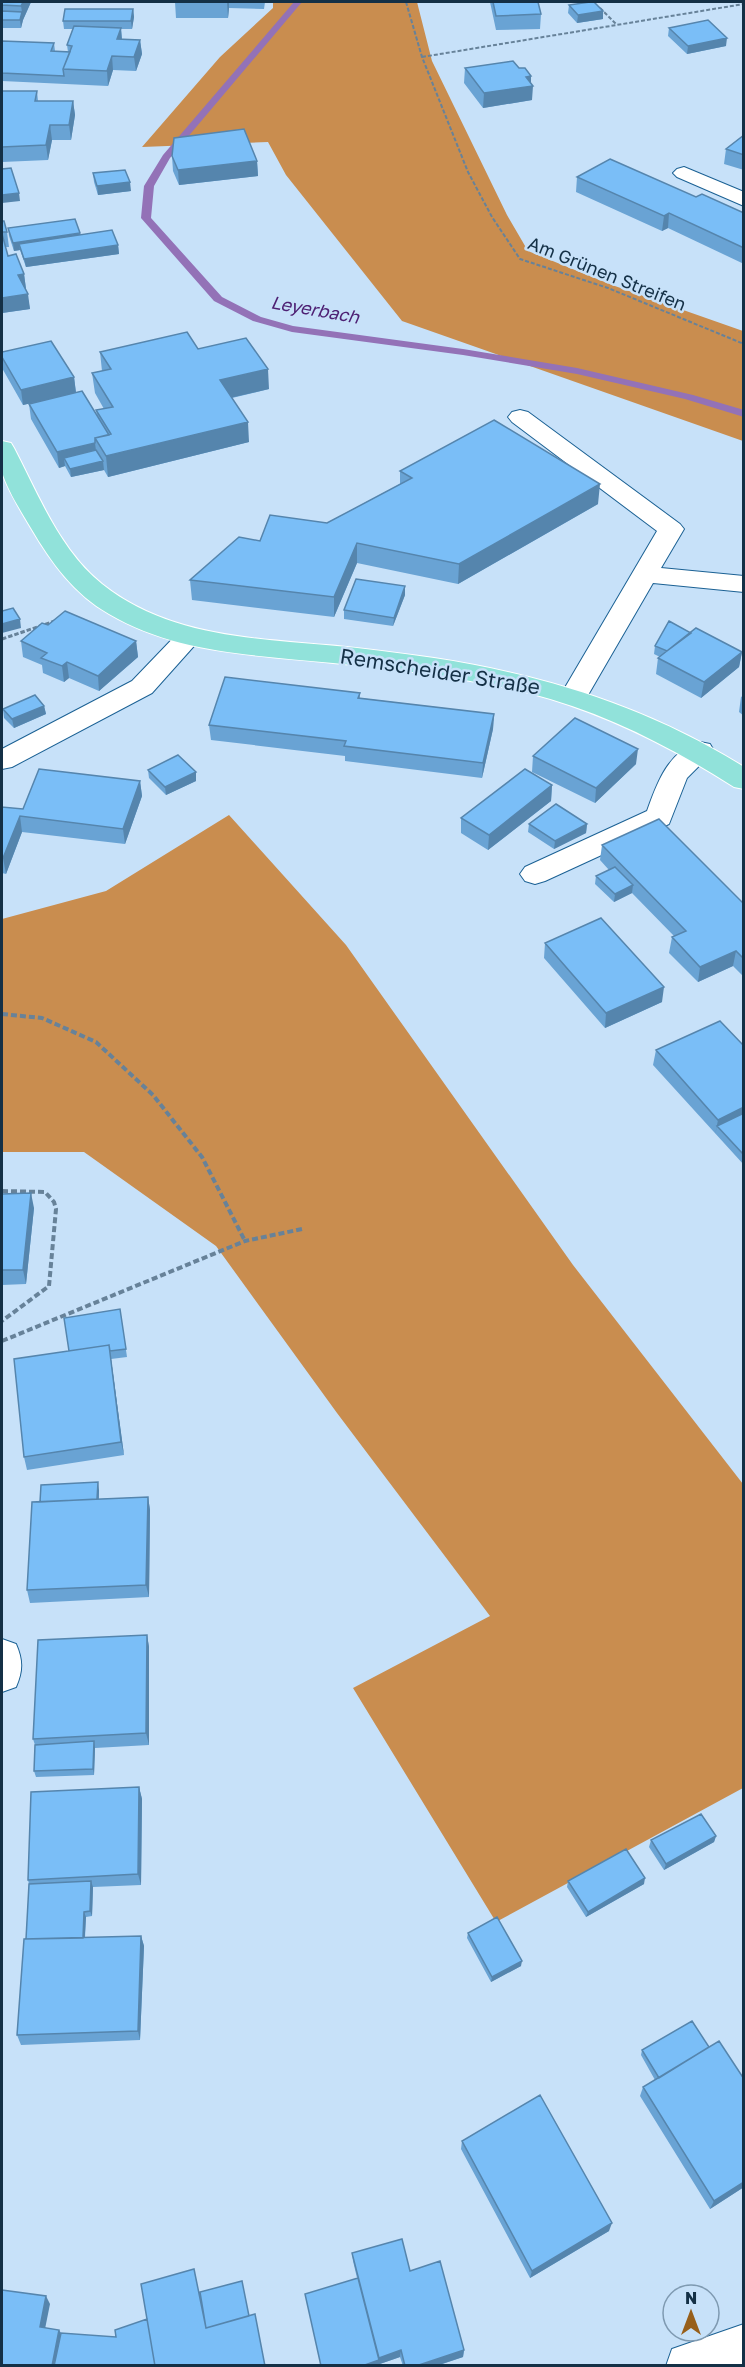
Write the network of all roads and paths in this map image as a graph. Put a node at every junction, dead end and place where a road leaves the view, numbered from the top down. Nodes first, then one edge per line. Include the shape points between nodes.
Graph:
1 (406, 2) edge
2 (595, 3) edge
3 (744, 4) edge
4 (617, 26) junction
5 (422, 57) junction
6 (684, 173) dead end
7 (744, 200) edge
8 (744, 344) edge
9 (520, 417) dead end
10 (2, 448) edge
11 (645, 574) junction
12 (744, 584) edge
13 (112, 604) junction
14 (189, 637) junction
15 (2, 639) edge
16 (574, 696) junction
17 (700, 751) junction
18 (2, 759) edge
19 (744, 780) edge
20 (535, 874) dead end
21 (2, 1014) edge
22 (2, 1191) edge
23 (302, 1229) dead end
24 (244, 1240) junction
25 (2, 1321) edge
26 (2, 1341) edge
27 (2, 1657) edge
28 (2, 1674) edge
29 (744, 2347) edge
30 (689, 2366) edge

1 - 5 path, Am Grünen Streifen
2 - 4 path
3 - 4 path
4 - 5 path
5 - 8 path, Am Grünen Streifen via 468,172 520,258 608,288
6 - 7 street
9 - 11 street via 671,529
10 - 13 main road, Remscheider Straße via 59,553 93,590
11 - 12 street
11 - 16 street
13 - 14 main road, Remscheider Straße via 148,623
13 - 15 path
14 - 16 main road, Remscheider Straße via 494,677
14 - 18 street via 142,687
16 - 17 main road, Remscheider Straße via 668,733
17 - 19 main road, Remscheider Straße
17 - 20 street via 675,774 659,817
21 - 24 path via 42,1018 96,1042 153,1095 202,1156
22 - 25 path via 45,1192 56,1209 50,1286
23 - 24 path
24 - 26 path
27 - 28 street
29 - 30 street

